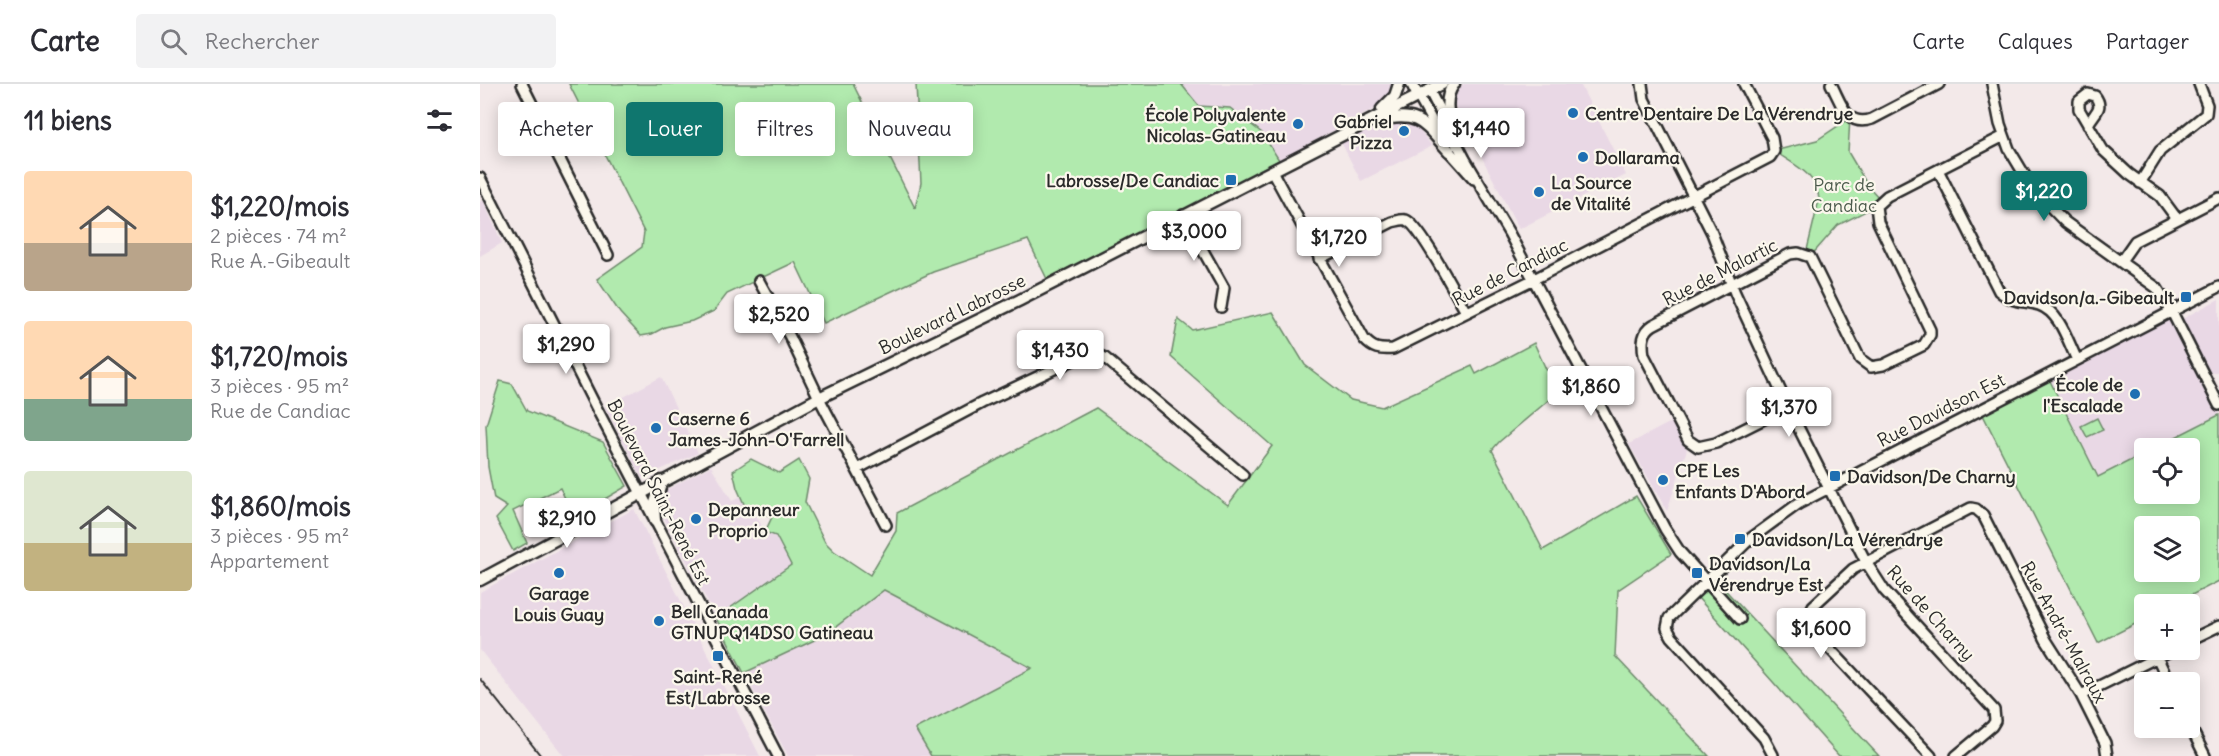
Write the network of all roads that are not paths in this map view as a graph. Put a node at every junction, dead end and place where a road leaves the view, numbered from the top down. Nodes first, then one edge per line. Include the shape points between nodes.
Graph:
1 (522, 84) edge
2 (1399, 84) edge
3 (1412, 84) edge
4 (1442, 84) edge
5 (1454, 84) edge
6 (1642, 84) edge
7 (1744, 84) edge
8 (1831, 84) edge
9 (1913, 84) edge
10 (1939, 84) edge
11 (1992, 84) edge
12 (2199, 84) edge
13 (1427, 87) edge
14 (1918, 94) junction
15 (1418, 96) junction
16 (1362, 124) junction
17 (2088, 125) dead end
18 (2004, 136) junction
19 (1453, 148) junction
20 (1938, 170) junction
21 (1272, 171) junction
22 (480, 178) edge
23 (2140, 183) junction
24 (483, 191) edge
25 (1693, 197) junction
26 (2219, 198) edge
27 (1183, 215) junction
28 (2177, 219) junction
29 (608, 255) dead end
30 (1319, 259) junction
31 (2121, 261) junction
32 (1534, 279) junction
33 (759, 281) dead end
34 (1731, 284) junction
35 (2219, 287) edge
36 (1221, 307) dead end
37 (1466, 312) junction
38 (2172, 312) junction
39 (2077, 360) junction
40 (2219, 378) edge
41 (2209, 384) junction
42 (819, 398) junction
43 (2219, 405) edge
44 (1788, 407) junction
45 (857, 469) junction
46 (1243, 475) dead end
47 (662, 481) junction
48 (1827, 488) junction
49 (641, 493) junction
50 (655, 521) junction
51 (886, 525) dead end
52 (1866, 562) junction
53 (480, 580) edge
54 (1706, 581) junction
55 (1740, 619) dead end
56 (2219, 626) edge
57 (2200, 635) edge
58 (2151, 660) edge
59 (2081, 694) junction
60 (2196, 738) edge
61 (1773, 755) edge
62 (778, 756) edge
63 (1931, 756) edge
64 (1956, 756) edge
65 (2107, 756) edge
66 (2205, 756) edge

1 - 29 street
2 - 16 main road via 1388,105
3 - 15 main road
4 - 13 main road, Boulevard Labrosse
5 - 19 main road via 1447,104
6 - 25 street, Rue de Charny via 1644,99
7 - 25 street, Rue de Candiac via 1772,138 1774,151 1760,163
8 - 14 street via 1847,113 1861,122
9 - 14 street
10 - 14 street
11 - 18 street
12 - 23 street via 2207,105 2206,114 2160,151
13 - 15 main road, Boulevard Labrosse
13 - 19 street
15 - 16 main road, Boulevard Labrosse
15 - 19 street
16 - 19 main road via 1396,116 1411,117
16 - 21 main road, Boulevard Labrosse
17 - 23 street via 2103,150
18 - 20 street, Rue de Malartic
18 - 31 street via 2024,176 2043,202
19 - 32 street via 1482,187
20 - 34 street, Rue de Malartic via 1887,196 1875,210 1930,330 1928,341 1920,348 1877,367 1865,364 1806,254 1790,254
20 - 39 street via 1999,291 2012,300 2037,304 2051,312
21 - 27 main road, Boulevard Labrosse
21 - 30 street, Rue de Candiac
22 - 24 street, Boulevard Saint-René Est
23 - 28 street via 2160,196
24 - 49 street, Boulevard Saint-René Est
25 - 32 street, Rue de Candiac
25 - 34 street, Rue de Charny via 1712,233
26 - 28 street
27 - 36 street via 1224,288
27 - 42 main road, Boulevard Labrosse
28 - 31 street via 2135,241
30 - 37 street via 1403,219 1422,237
30 - 37 street, Rue de Candiac via 1364,339 1378,350 1393,349
31 - 38 street via 2152,283
32 - 37 street, Rue de Candiac
32 - 54 street via 1665,529
33 - 42 street
34 - 44 street, Rue de Charny
34 - 44 street, Rue de Malartic via 1648,328 1642,344 1644,355 1688,440 1698,447 1716,443
35 - 38 street, Rue Davidson Est
38 - 39 street, Rue Davidson Est
38 - 41 street
39 - 48 street, Rue Davidson Est
40 - 41 street
41 - 43 street
42 - 45 street
42 - 47 main road, Boulevard Labrosse
44 - 48 street, Rue de Charny
45 - 46 street via 982,403 1092,353 1105,358
45 - 51 street
47 - 49 main road, Boulevard Labrosse
47 - 50 main road via 654,506
48 - 52 street, Rue de Charny
48 - 54 street, Rue Davidson Est via 1771,521
49 - 50 street, Boulevard Saint-René Est
49 - 53 main road, Boulevard Labrosse
50 - 62 street, Boulevard Saint-René Est
52 - 59 street, Rue André-Malraux via 1966,510 1976,509 1983,515 2046,640
52 - 63 street via 1813,606 1809,622
52 - 64 street, Rue de Charny via 1884,590 1994,710 1992,726
54 - 55 street
54 - 61 street, Rue Davidson Est via 1669,618 1667,628 1764,738
56 - 57 street
58 - 59 street
59 - 65 street, Rue André-Malraux via 2105,743
60 - 66 street

